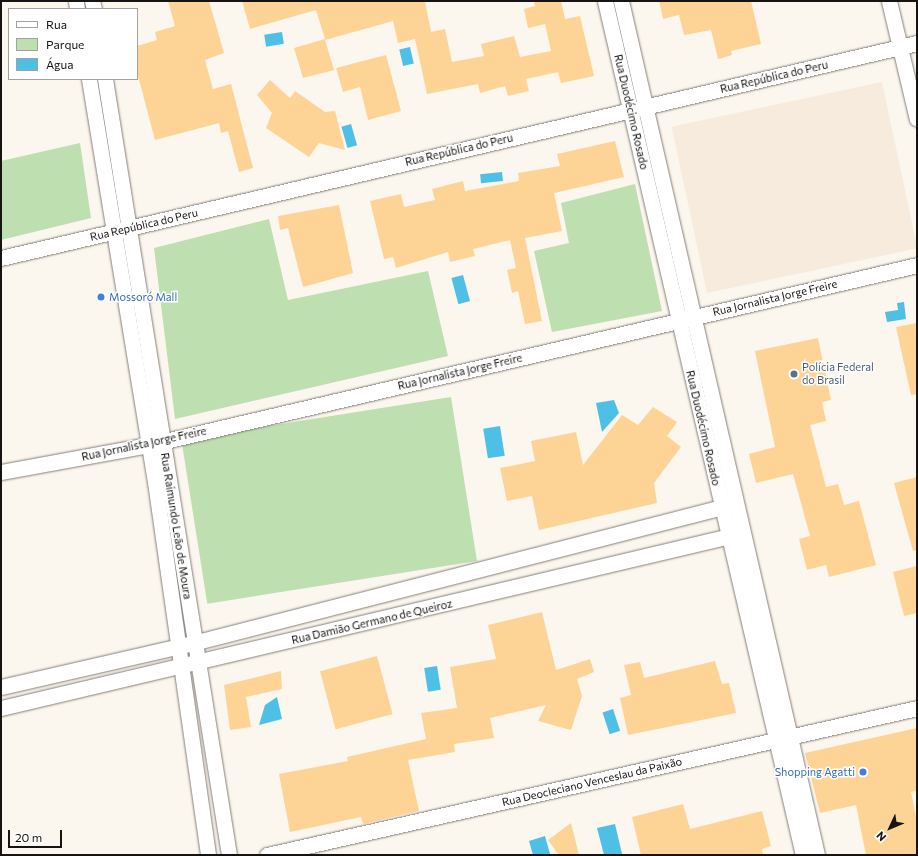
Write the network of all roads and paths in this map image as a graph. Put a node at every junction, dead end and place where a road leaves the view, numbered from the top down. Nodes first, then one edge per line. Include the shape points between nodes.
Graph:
1 (605, 1) edge
2 (621, 1) edge
3 (889, 1) edge
4 (917, 43) edge
5 (900, 47) junction
6 (89, 80) edge
7 (105, 80) edge
8 (647, 106) junction
9 (631, 110) junction
10 (917, 119) edge
11 (122, 230) junction
12 (1, 258) edge
13 (917, 264) edge
14 (696, 318) junction
15 (679, 322) junction
16 (162, 441) junction
17 (148, 445) junction
18 (1, 472) edge
19 (736, 504) junction
20 (721, 507) junction
21 (743, 533) junction
22 (728, 535) junction
23 (186, 645) junction
24 (189, 664) junction
25 (1, 686) edge
26 (1, 708) edge
27 (917, 708) edge
28 (783, 739) junction
29 (208, 855) edge
30 (228, 855) edge
31 (267, 855) edge
32 (803, 855) edge
33 (817, 855) edge

1 - 9 street, Rua Duodécimo Rosado
2 - 8 street, Rua Duodécimo Rosado
3 - 5 street
4 - 5 street, Rua República do Peru
5 - 8 street, Rua República do Peru
5 - 10 street
6 - 11 street, Rua Raimundo Leão de Moura
7 - 11 street, Rua Raimundo Leão de Moura
8 - 9 street, Rua República do Peru
8 - 14 street, Rua Duodécimo Rosado
9 - 11 street, Rua República do Peru
9 - 15 street, Rua Duodécimo Rosado
11 - 12 street, Rua República do Peru
11 - 16 street, Rua Raimundo Leão de Moura
11 - 17 street, Rua Raimundo Leão de Moura
13 - 14 street, Rua Jornalista Jorge Freire
14 - 15 street, Rua Jornalista Jorge Freire
14 - 19 street, Rua Duodécimo Rosado
15 - 16 street, Rua Jornalista Jorge Freire
15 - 20 street, Rua Duodécimo Rosado
16 - 17 street, Rua Jornalista Jorge Freire
16 - 23 street, Rua Raimundo Leão de Moura
17 - 18 street, Rua Jornalista Jorge Freire
17 - 23 street, Rua Raimundo Leão de Moura
19 - 20 street, Rua Damião Germano de Queiroz
19 - 21 street, Rua Duodécimo Rosado
20 - 22 street, Rua Duodécimo Rosado
20 - 23 street, Rua Damião Germano de Queiroz
21 - 22 street, Rua Damião Germano de Queiroz
21 - 28 street, Rua Duodécimo Rosado
22 - 24 street, Rua Damião Germano de Queiroz
22 - 28 street, Rua Duodécimo Rosado
23 - 24 street, Rua Raimundo Leão de Moura
23 - 25 street, Rua Damião Germano de Queiroz
24 - 26 street, Rua Damião Germano de Queiroz
24 - 29 street, Rua Raimundo Leão de Moura
24 - 30 street, Rua Raimundo Leão de Moura
27 - 28 street, Rua Deocleciano Venceslau da Paixão
28 - 31 street, Rua Deocleciano Venceslau da Paixão
28 - 32 street, Rua Duodécimo Rosado
28 - 33 street, Rua Duodécimo Rosado

